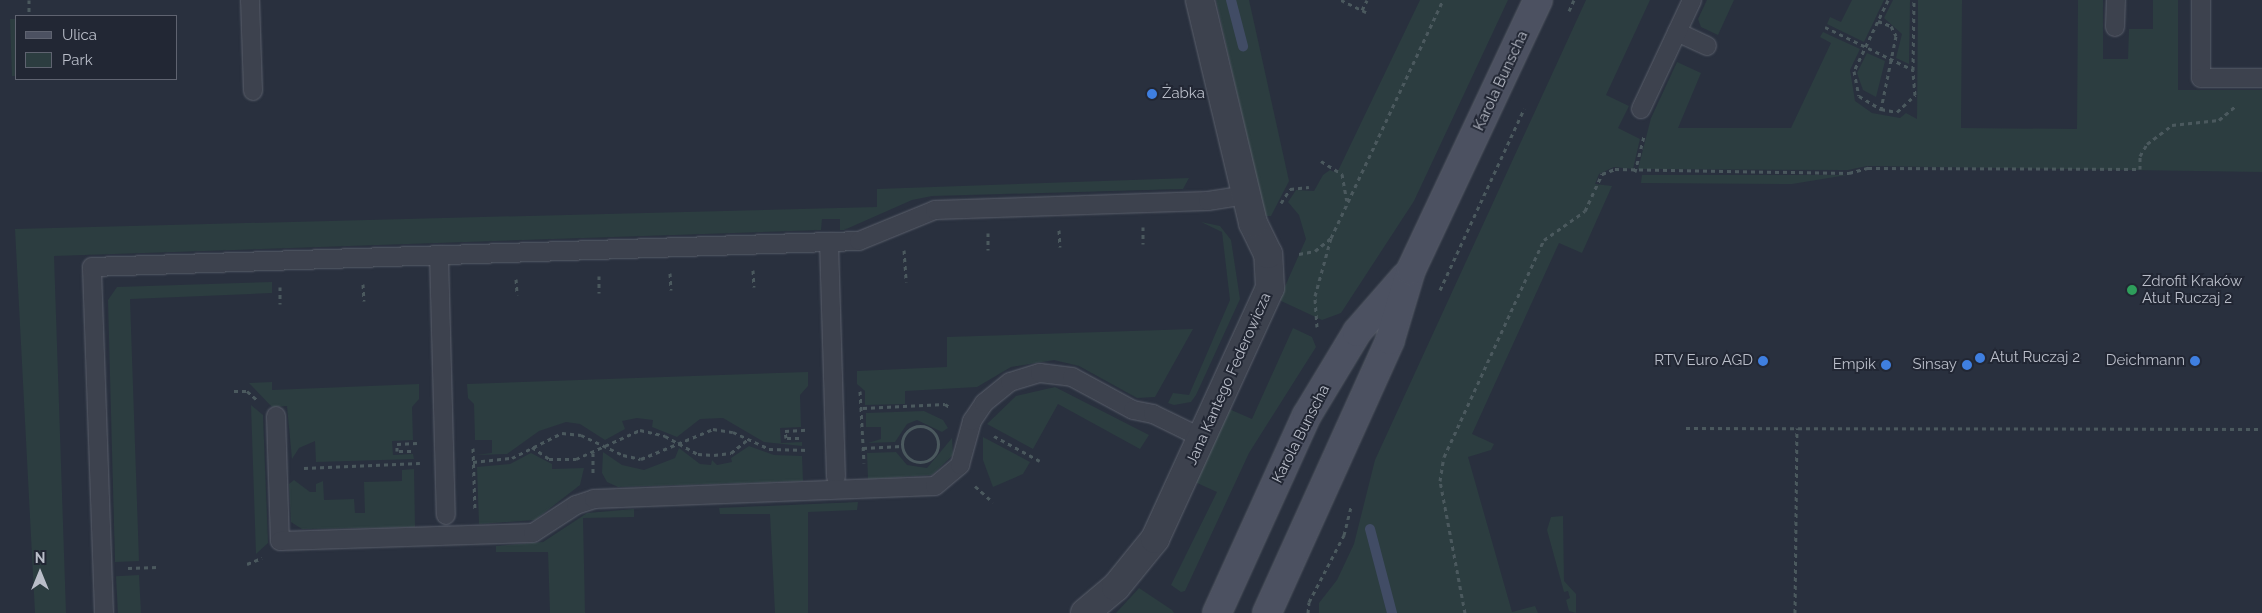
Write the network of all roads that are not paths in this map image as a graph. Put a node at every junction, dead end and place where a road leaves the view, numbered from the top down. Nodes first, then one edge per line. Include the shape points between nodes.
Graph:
1 (250, 0) edge
2 (1200, 0) edge
3 (1538, 0) edge
4 (1692, 0) edge
5 (2116, 0) edge
6 (2201, 0) edge
7 (2115, 28) dead end
8 (1676, 32) junction
9 (1707, 46) dead end
10 (2262, 78) edge
11 (253, 91) dead end
12 (1641, 109) road end
13 (1246, 195) junction
14 (829, 242) junction
15 (439, 255) junction
16 (1411, 270) junction
17 (276, 416) dead end
18 (1202, 438) junction
19 (836, 477) dead end
20 (446, 515) dead end
21 (104, 613) edge
22 (1084, 613) edge
23 (1217, 613) edge
24 (1267, 613) edge

1 - 11 lane
2 - 13 street, Jana Kantego Federowicza
3 - 16 main road, Karola Bunscha
4 - 8 lane
5 - 7 lane
6 - 10 lane via 2201,78
8 - 9 lane
8 - 12 lane
13 - 14 lane via 1208,201 935,210 859,241
13 - 18 street, Jana Kantego Federowicza via 1255,230 1268,254 1270,288
14 - 15 lane
14 - 19 lane
15 - 20 lane
15 - 21 lane via 92,267
16 - 23 main road, Karola Bunscha via 1357,332 1307,415
16 - 24 main road, Karola Bunscha via 1390,340
17 - 18 lane via 280,541 539,531 576,505 594,499 925,488 950,479 960,465 972,421 984,403 1010,382 1030,375 1072,377 1133,410 1152,414
18 - 22 street, Jana Kantego Federowicza via 1148,550 1116,587

